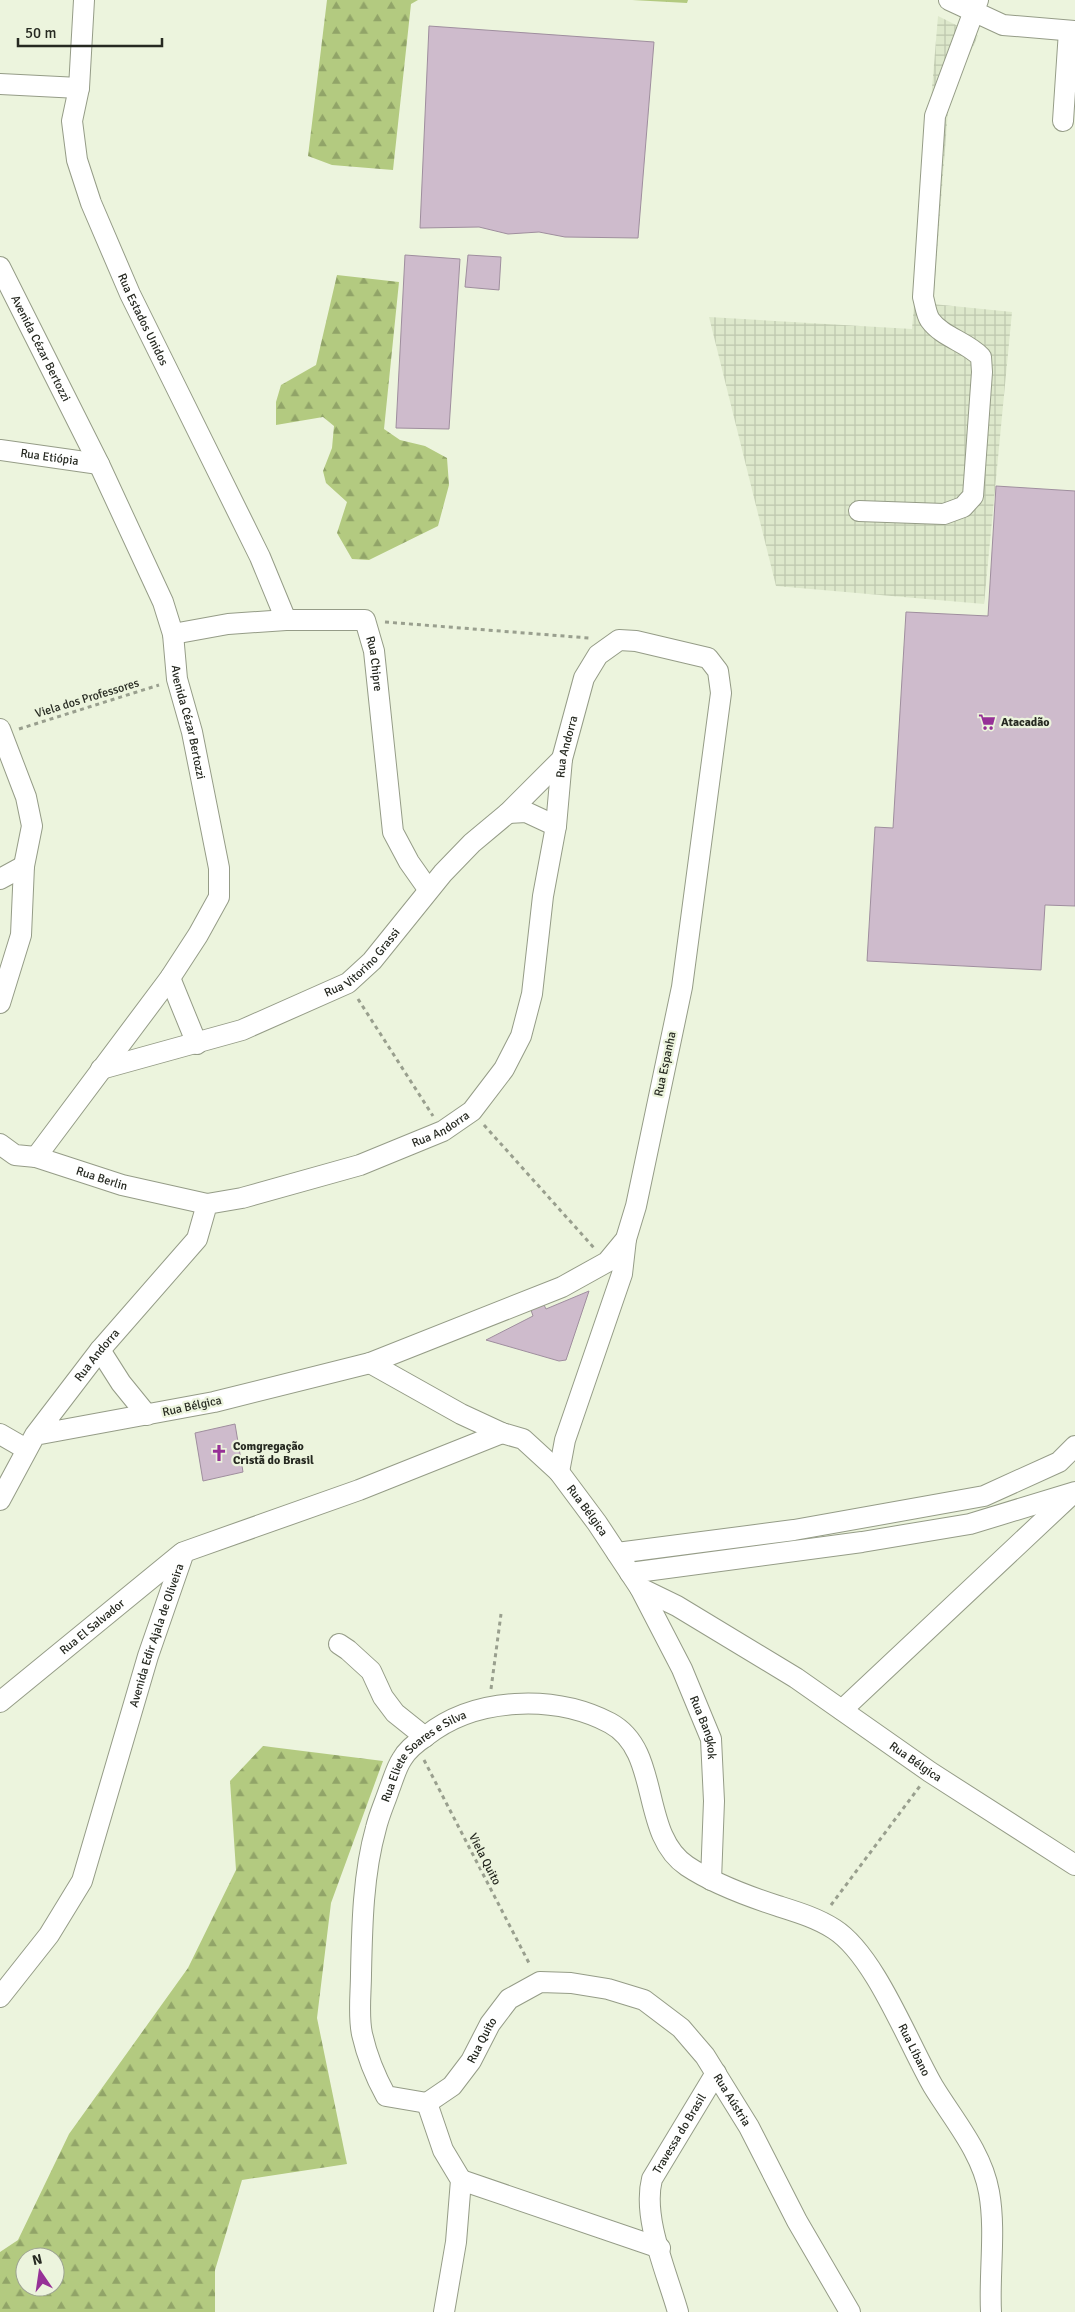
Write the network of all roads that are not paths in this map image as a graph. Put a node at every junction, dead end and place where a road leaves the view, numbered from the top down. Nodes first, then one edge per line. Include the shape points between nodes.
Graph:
1 (84, 0) edge
2 (949, 0) edge
3 (976, 6) edge
4 (1072, 31) edge
5 (0, 84) edge
6 (79, 88) junction
7 (1063, 121) dead end
8 (0, 267) edge
9 (0, 450) edge
10 (99, 464) junction
11 (859, 511) dead end
12 (286, 620) junction
13 (173, 634) junction
14 (657, 646) joint
15 (1, 732) edge
16 (562, 759) junction
17 (508, 813) junction
18 (556, 826) junction
19 (24, 866) junction
20 (0, 879) edge
21 (428, 889) junction
22 (170, 978) junction
23 (0, 1003) edge
24 (197, 1044) junction
25 (101, 1069) junction
26 (0, 1144) edge
27 (36, 1157) junction
28 (207, 1204) junction
29 (626, 1240) junction
30 (100, 1350) junction
31 (370, 1363) junction
32 (146, 1415) junction
33 (502, 1433) junction
34 (0, 1434) edge
35 (30, 1442) junction
36 (1075, 1446) edge
37 (559, 1472) junction
38 (1074, 1493) edge
39 (0, 1500) edge
40 (184, 1552) junction
41 (617, 1553) junction
42 (635, 1581) junction
43 (339, 1644) dead end
44 (0, 1702) edge
45 (842, 1710) junction
46 (420, 1740) junction
47 (1075, 1865) edge
48 (711, 1880) junction
49 (540, 1982) joint
50 (0, 1997) edge
51 (716, 2073) junction
52 (427, 2103) junction
53 (461, 2180) junction
54 (660, 2248) junction
55 (444, 2312) edge
56 (678, 2312) edge
57 (850, 2312) edge
58 (991, 2312) edge

1 - 6 street, Rua Estados Unidos
2 - 3 street
3 - 4 street via 1003,25
3 - 11 street via 935,116 923,298 930,320 981,357 973,496 963,507 944,514
4 - 7 street
5 - 6 street
6 - 12 street, Rua Estados Unidos via 72,121 77,160 91,203 130,294 260,557
8 - 10 street, Avenida Cézar Bertozzi
9 - 10 street, Rua Etiópia
10 - 13 street, Avenida Cézar Bertozzi via 162,602
12 - 13 street, Rua Chipre via 228,624
12 - 21 street, Rua Chipre via 365,620 374,650 393,832 408,862
13 - 22 street, Avenida Cézar Bertozzi via 177,679 192,732 219,868 219,897
14 - 16 street, Rua Andorra via 619,640 598,655 584,678
14 - 29 street, Rua Espanha via 708,658 718,671 722,692 682,987
15 - 19 street via 26,797 32,826
16 - 17 street, Rua Vitorino Grassi
16 - 18 street, Rua Andorra
17 - 18 street via 526,812
17 - 21 street, Rua Vitorino Grassi via 472,843
18 - 28 street, Rua Andorra via 543,896 532,994 521,1036 504,1069 472,1111 443,1131 360,1164 242,1198
19 - 20 street
19 - 23 street via 21,935
21 - 24 street, Rua Vitorino Grassi via 372,961 348,983 282,1014
22 - 24 street
22 - 25 street, Avenida Cézar Bertozzi
24 - 25 street, Rua Vitorino Grassi
25 - 27 street, Avenida Cézar Bertozzi
26 - 27 street, Rua Berlin via 15,1155
27 - 28 street, Rua Berlin via 122,1185
28 - 30 street, Rua Andorra via 197,1239
29 - 31 street, Rua Espanha via 607,1262 562,1287
29 - 37 street via 622,1274 565,1440
30 - 32 street
30 - 35 street, Rua Andorra
31 - 32 street, Rua Bélgica via 214,1402
31 - 33 street, Rua Bélgica via 428,1397
32 - 35 street, Rua Bélgica
33 - 37 street, Rua Bélgica via 523,1439
33 - 40 street, Avenida Edir Ajala de Oliveira via 359,1490
34 - 35 street
35 - 39 street, Rua Andorra
36 - 41 street via 1059,1462 984,1496 794,1530
37 - 41 street, Rua Bélgica
38 - 42 street via 970,1524
38 - 45 street
40 - 44 street, Rua El Salvador
40 - 50 street, Avenida Edir Ajala de Oliveira via 148,1656 82,1881 49,1934
41 - 42 street, Rua Bélgica
42 - 45 street, Rua Bélgica via 796,1678
42 - 48 street, Rua Bangkok via 682,1669 711,1739 714,1793
43 - 46 street via 371,1671 383,1697
45 - 47 street, Rua Bélgica via 930,1772
46 - 48 street, Rua Eliete Soares e Silva via 439,1725 475,1710 509,1704 542,1704 580,1712 609,1723 627,1735 636,1750 666,1842 676,1858
46 - 52 street, Rua Eliete Soares e Silva via 401,1759 376,1827 362,1930 362,2031 373,2072 386,2096
48 - 58 street, Rua Líbano via 835,1929 859,1950 976,2156 989,2190
49 - 51 street, Rua Aústria via 608,1989 644,2000 681,2028
49 - 52 street, Rua Quito via 509,1999 452,2086
51 - 54 street, Travessa do Brasil via 652,2179 648,2192 650,2214
51 - 57 street, Rua Aústria
52 - 53 street via 443,2150
53 - 54 street
53 - 55 street via 456,2242
54 - 56 street, Travessa do Brasil

